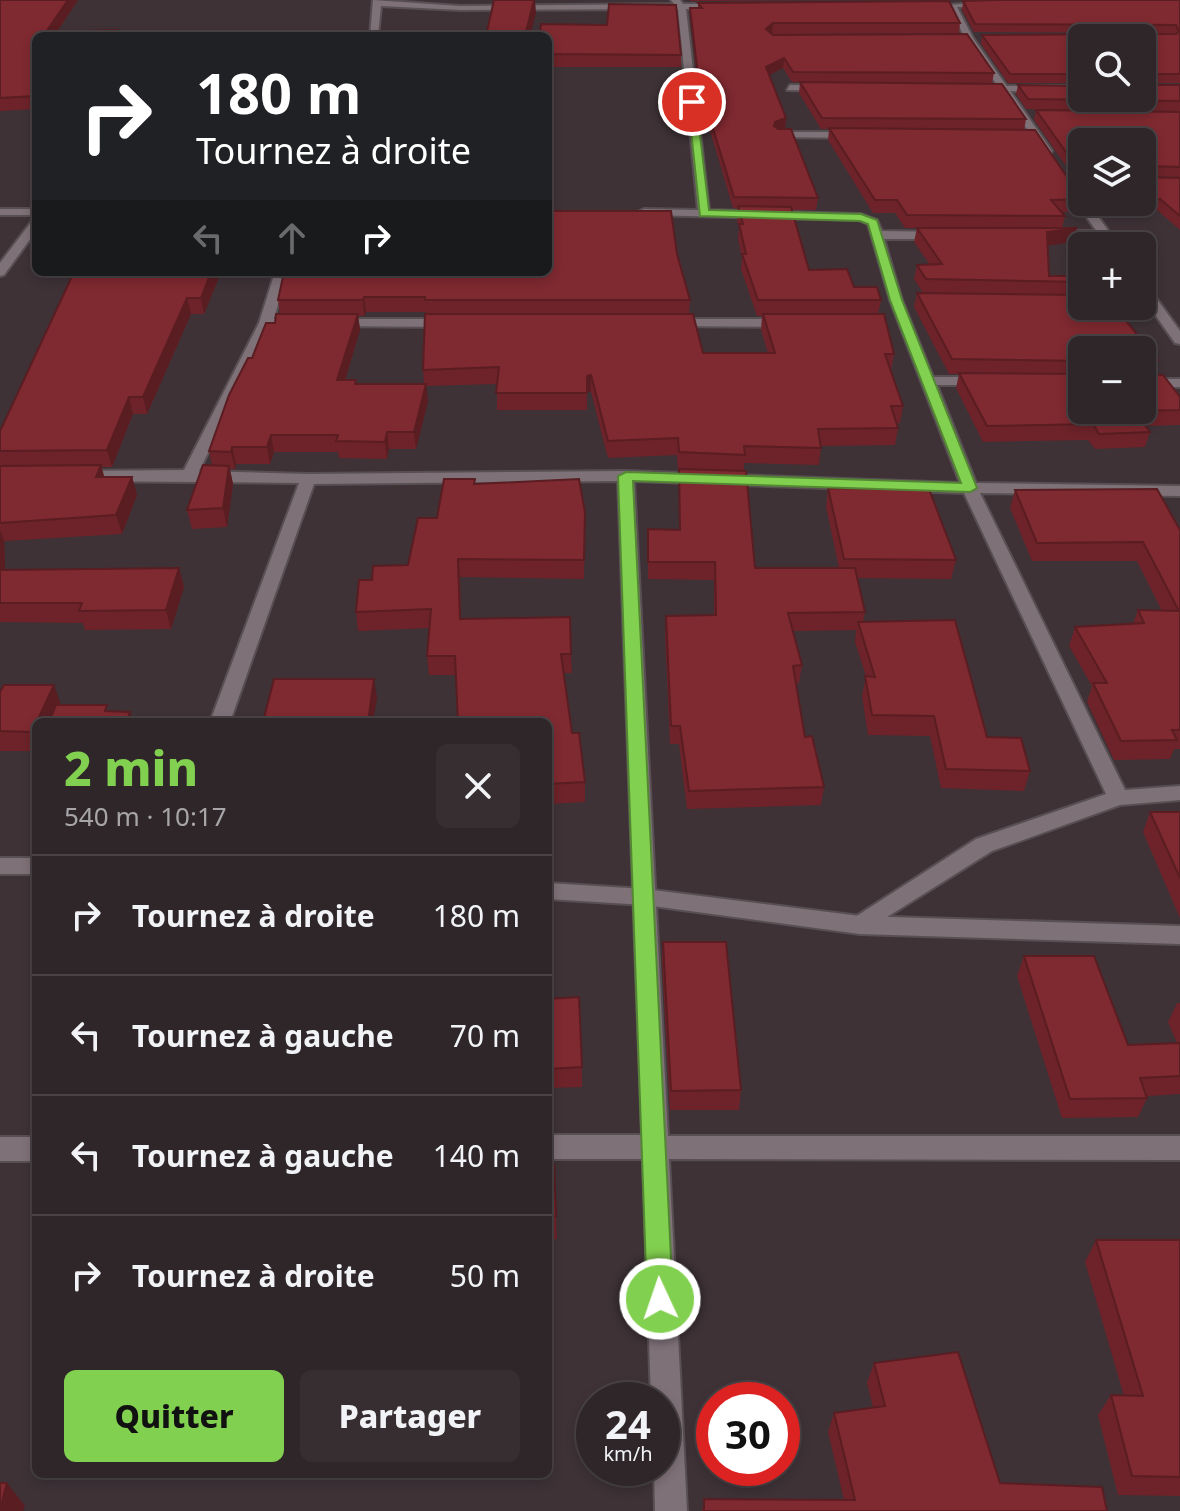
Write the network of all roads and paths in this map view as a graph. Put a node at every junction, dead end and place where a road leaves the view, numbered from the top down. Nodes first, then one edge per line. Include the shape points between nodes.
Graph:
1 (377, 2) edge
2 (678, 3) edge
3 (995, 3) edge
4 (937, 5) edge
5 (952, 5) junction
6 (731, 6) edge
7 (374, 32) edge
8 (953, 38) edge
9 (969, 38) junction
10 (984, 38) edge
11 (790, 88) edge
12 (836, 88) edge
13 (989, 89) edge
14 (1004, 89) junction
15 (1068, 89) edge
16 (1022, 115) junction
17 (1038, 115) edge
18 (781, 135) edge
19 (871, 135) edge
20 (1022, 136) edge
21 (1037, 136) junction
22 (1052, 159) edge
23 (1060, 170) edge
24 (1068, 181) edge
25 (0, 212) edge
26 (32, 212) edge
27 (626, 212) edge
28 (704, 213) junction
29 (32, 228) edge
30 (878, 235) junction
31 (954, 235) edge
32 (1029, 235) edge
33 (1068, 238) edge
34 (0, 272) edge
35 (280, 276) edge
36 (1156, 311) edge
37 (266, 323) junction
38 (458, 323) edge
39 (649, 323) edge
40 (809, 323) edge
41 (1174, 323) edge
42 (1180, 340) edge
43 (929, 381) junction
44 (990, 381) edge
45 (1156, 383) edge
46 (1180, 383) edge
47 (189, 475) junction
48 (63, 476) edge
49 (626, 476) junction
50 (308, 479) junction
51 (970, 488) junction
52 (1180, 491) edge
53 (221, 718) edge
54 (1180, 793) edge
55 (1118, 798) junction
56 (0, 866) edge
57 (32, 866) edge
58 (552, 891) edge
59 (645, 897) junction
60 (860, 925) junction
61 (1180, 935) edge
62 (552, 1147) edge
63 (653, 1147) junction
64 (1180, 1148) edge
65 (0, 1149) edge
66 (32, 1149) edge
67 (671, 1511) edge

1 - 2 street via 460,8
1 - 7 street
2 - 6 street
2 - 28 street
3 - 5 street
4 - 5 street
5 - 9 street
8 - 9 street
9 - 10 street
9 - 14 street
11 - 12 street
13 - 14 street
14 - 15 street
14 - 16 street
16 - 17 street
16 - 21 street
18 - 19 street
20 - 21 street
21 - 22 street
23 - 24 street
25 - 26 street
27 - 28 street
28 - 30 street via 861,217 873,222
29 - 34 street
30 - 31 street
30 - 43 street via 904,300 897,323
32 - 33 street
35 - 37 street
36 - 41 street
37 - 38 street
37 - 47 street
39 - 40 street
41 - 42 street
43 - 44 street
43 - 51 street
45 - 46 street
47 - 48 street
47 - 50 street
49 - 50 street
49 - 51 street
49 - 59 street
50 - 53 street
51 - 52 street
51 - 55 street
54 - 55 street
55 - 60 street via 984,845
56 - 57 street
58 - 59 street
59 - 60 street
59 - 63 street
60 - 61 street
62 - 63 street
63 - 64 street
63 - 67 street
65 - 66 street

